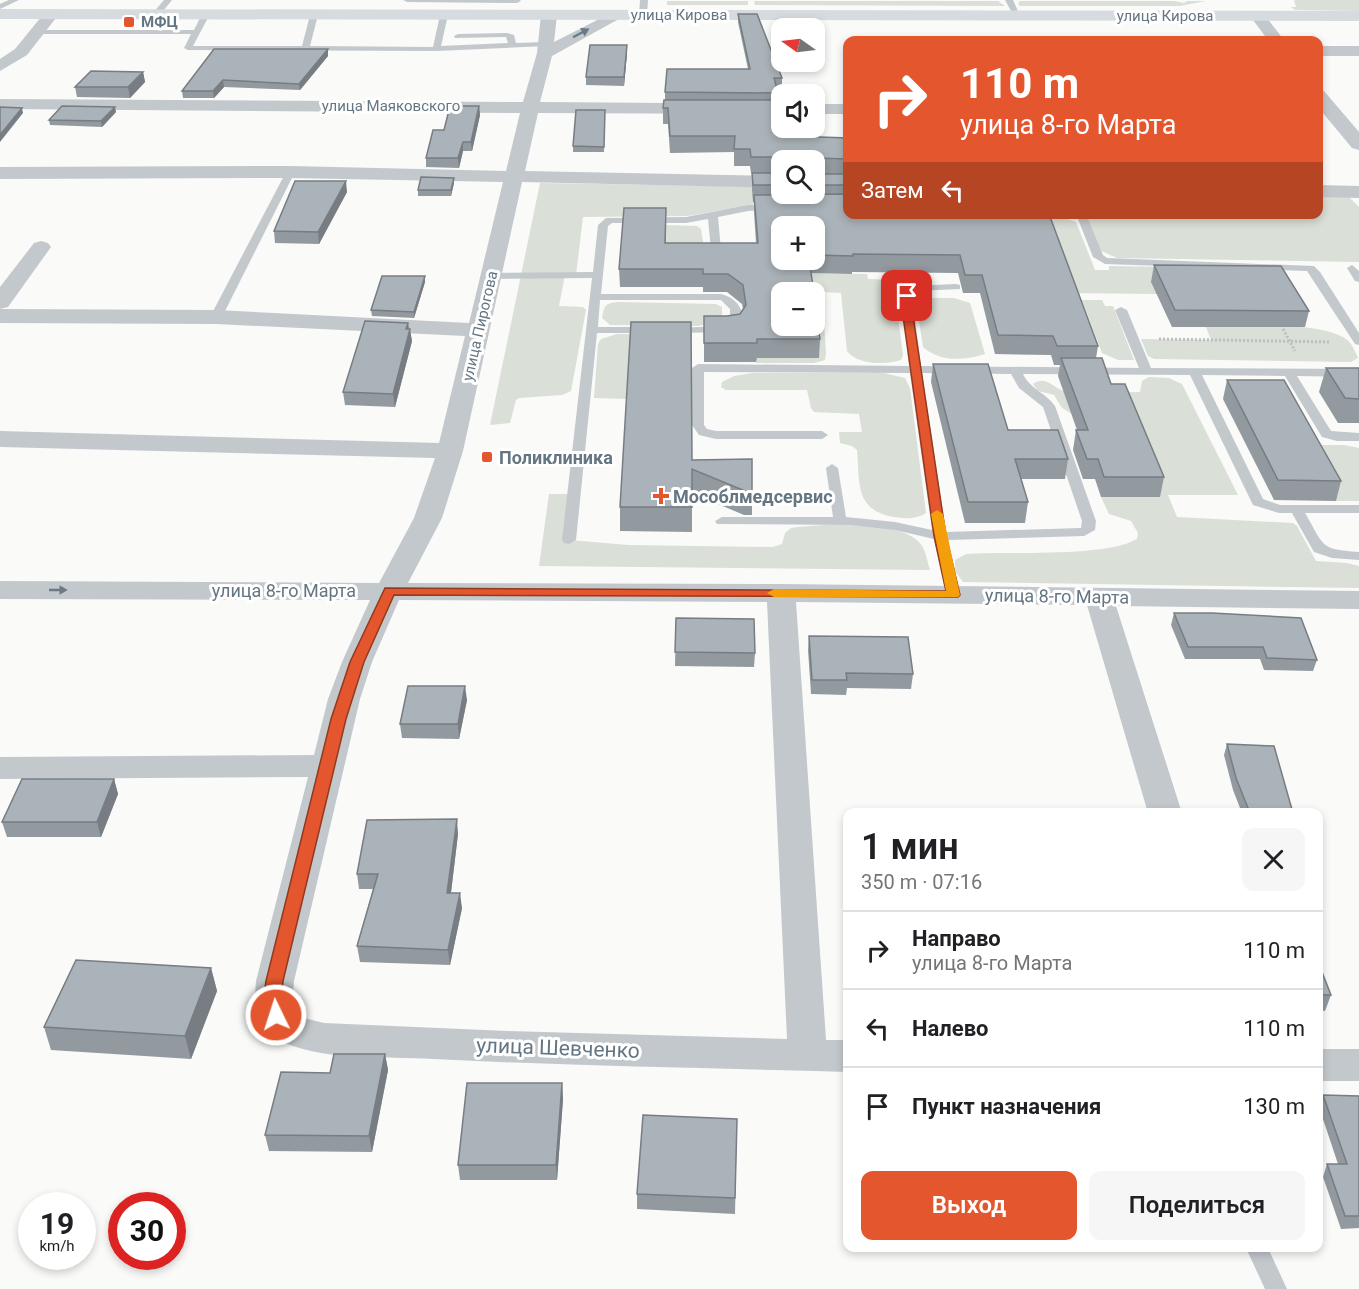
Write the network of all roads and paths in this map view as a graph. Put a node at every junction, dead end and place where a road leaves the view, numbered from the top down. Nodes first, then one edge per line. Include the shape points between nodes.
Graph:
1 (15, 0) edge
2 (168, 0) edge
3 (407, 0) edge
4 (1010, 0) edge
5 (515, 5) edge
6 (0, 7) edge
7 (644, 8) edge
8 (1256, 8) edge
9 (0, 14) edge
10 (51, 14) junction
11 (156, 14) junction
12 (206, 14) junction
13 (314, 15) junction
14 (444, 15) junction
15 (549, 15) junction
16 (618, 15) junction
17 (1018, 16) junction
18 (1359, 16) edge
19 (35, 32) junction
20 (196, 32) junction
21 (458, 36) dead end
22 (1274, 36) edge
23 (512, 45) junction
24 (436, 49) junction
25 (545, 49) junction
26 (304, 50) junction
27 (1323, 51) edge
28 (1359, 51) edge
29 (0, 66) edge
30 (0, 104) edge
31 (530, 107) junction
32 (771, 109) edge
33 (825, 109) edge
34 (843, 109) edge
35 (1326, 113) edge
36 (1359, 114) edge
37 (1359, 144) edge
38 (290, 172) junction
39 (0, 173) edge
40 (515, 178) junction
41 (771, 182) edge
42 (1323, 191) edge
43 (1359, 192) edge
44 (782, 207) edge
45 (713, 216) junction
46 (1083, 219) edge
47 (41, 247) dead end
48 (716, 250) edge
49 (1352, 268) dead end
50 (598, 275) junction
51 (492, 276) junction
52 (1359, 279) edge
53 (956, 287) dead end
54 (595, 297) junction
55 (0, 302) edge
56 (1122, 310) dead end
57 (0, 316) edge
58 (216, 317) junction
59 (1284, 329) edge
60 (479, 330) junction
61 (592, 330) junction
62 (1134, 339) junction
63 (1290, 342) junction
64 (1338, 342) dead end
65 (1359, 342) edge
66 (1296, 351) dead end
67 (916, 368) junction
68 (1016, 371) junction
69 (1147, 372) junction
70 (1194, 372) junction
71 (1289, 372) junction
72 (1359, 373) edge
73 (822, 435) dead end
74 (1359, 437) edge
75 (0, 439) edge
76 (450, 451) junction
77 (832, 468) dead end
78 (1296, 509) junction
79 (1359, 509) edge
80 (722, 521) dead end
81 (840, 521) junction
82 (940, 536) junction
83 (569, 540) dead end
84 (1359, 556) edge
85 (0, 590) edge
86 (389, 591) junction
87 (781, 593) junction
88 (953, 595) junction
89 (1099, 597) junction
90 (1359, 600) edge
91 (326, 766) junction
92 (0, 768) edge
93 (1163, 808) edge
94 (276, 1015) joint
95 (807, 1055) junction
96 (843, 1056) edge
97 (1323, 1065) edge
98 (1359, 1065) edge
99 (1259, 1252) edge
100 (1276, 1289) edge

1 - 6 lane
2 - 11 lane
3 - 5 lane
4 - 17 lane
5 - 14 street, улица Кирова
5 - 15 street, улица Кирова
7 - 16 street, улица Кирова
7 - 17 street, улица Кирова
8 - 17 street, улица Кирова
8 - 18 street, улица Кирова
8 - 22 street
9 - 10 street, улица Кирова
10 - 11 street, улица Кирова
10 - 19 street
11 - 12 street, улица Кирова
12 - 13 street, улица Кирова
12 - 20 lane
13 - 14 street, улица Кирова
13 - 26 lane
14 - 24 lane
15 - 16 street, улица Кирова
15 - 25 street, улица Пирогова
25 -> 16 street
19 - 20 lane
19 - 29 street via 21,52
20 - 26 lane via 188,48
21 - 23 lane via 507,35
23 - 24 lane
23 - 25 lane
24 - 26 lane
25 - 31 street, улица Пирогова
27 - 28 street
30 - 31 street, улица Маяковского
31 - 32 street, улица Маяковского
31 - 40 street, улица Пирогова
33 - 34 street
35 - 36 street
35 - 37 street
38 - 39 street
38 - 40 street
38 - 58 lane
40 - 41 street
40 - 51 street, улица Пирогова
42 - 43 street
44 - 45 lane via 753,207
45 - 48 lane
45 - 50 lane via 607,222 602,228
46 - 65 lane via 1098,257 1105,261 1310,268
47 - 55 street
49 - 52 lane
50 - 51 lane
50 - 54 lane
51 - 60 street, улица Пирогова
53 - 67 lane via 921,287 909,292 908,316
54 - 61 lane
54 - 61 lane via 726,297 734,304 736,324 734,329 726,330
56 - 62 lane
57 - 58 street
58 - 60 street
59 - 63 path
60 - 76 street, улица Пирогова
61 - 83 lane
62 - 63 path
62 - 69 lane
63 - 64 path
63 - 66 path
67 - 68 lane
67 - 73 lane via 698,368 698,425 703,432
67 - 82 lane
68 - 69 lane
68 - 82 lane via 1022,387 1049,406 1089,521 1088,530 1072,534
69 - 70 lane
70 - 71 lane
70 - 78 lane via 1258,502 1272,508
71 - 72 lane
71 - 74 lane via 1326,434
75 - 76 street
76 - 86 street, улица Пирогова via 428,518
77 - 81 lane
78 - 79 lane
78 - 84 lane via 1319,549
80 - 81 lane
81 - 82 lane
82 - 88 lane
85 -> 86 street, улица 8-го Марта
86 - 87 street, улица 8-го Марта
86 - 91 street, улица Пирогова via 354,671
87 - 88 street, улица 8-го Марта
87 - 95 street
88 - 89 street, улица 8-го Марта
89 - 90 street, улица 8-го Марта
89 - 93 street
91 - 92 street
91 - 94 street, улица Пирогова via 274,981 272,1001
94 - 95 street, улица Шевченко via 285,1025 324,1038
95 - 96 street, улица Шевченко
97 - 98 street
99 - 100 lane

